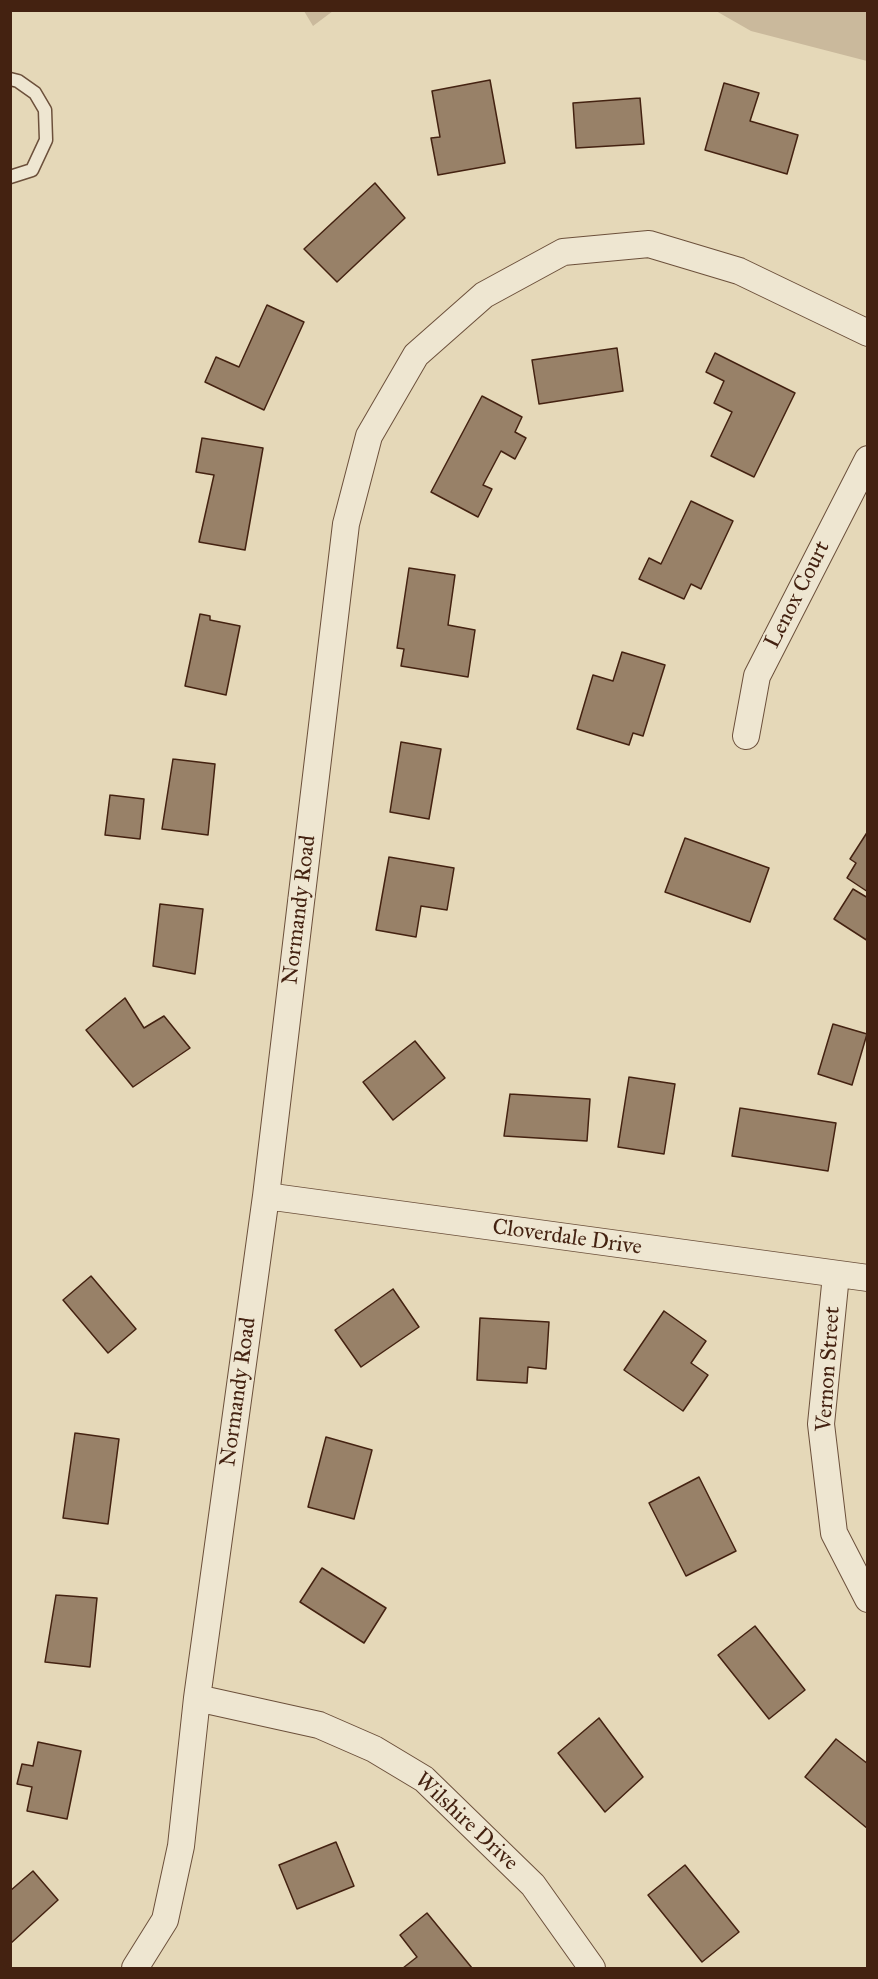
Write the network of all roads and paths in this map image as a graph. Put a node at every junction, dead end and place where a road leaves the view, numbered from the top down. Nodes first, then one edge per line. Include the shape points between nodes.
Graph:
1 (10, 79) edge
2 (10, 177) edge
3 (867, 333) edge
4 (867, 459) edge
5 (746, 736) dead end
6 (266, 1196) junction
7 (836, 1275) junction
8 (867, 1278) edge
9 (867, 1599) edge
10 (197, 1698) junction
11 (135, 1968) edge
12 (592, 1968) edge

1 - 2 lane via 35,93 45,110 46,140 32,170
3 - 6 street, Normandy Road via 739,271 649,244 563,252 484,295 416,355 369,436 346,524
4 - 5 street, Lenox Court via 757,676
6 - 7 street, Cloverdale Drive
6 - 10 street, Normandy Road
7 - 8 street, Cloverdale Drive
7 - 9 street, Vernon Street via 821,1424 834,1533
10 - 11 street, Normandy Road via 182,1846 165,1920
10 - 12 street, Wilshire Drive via 318,1725 374,1749 424,1779 533,1885

